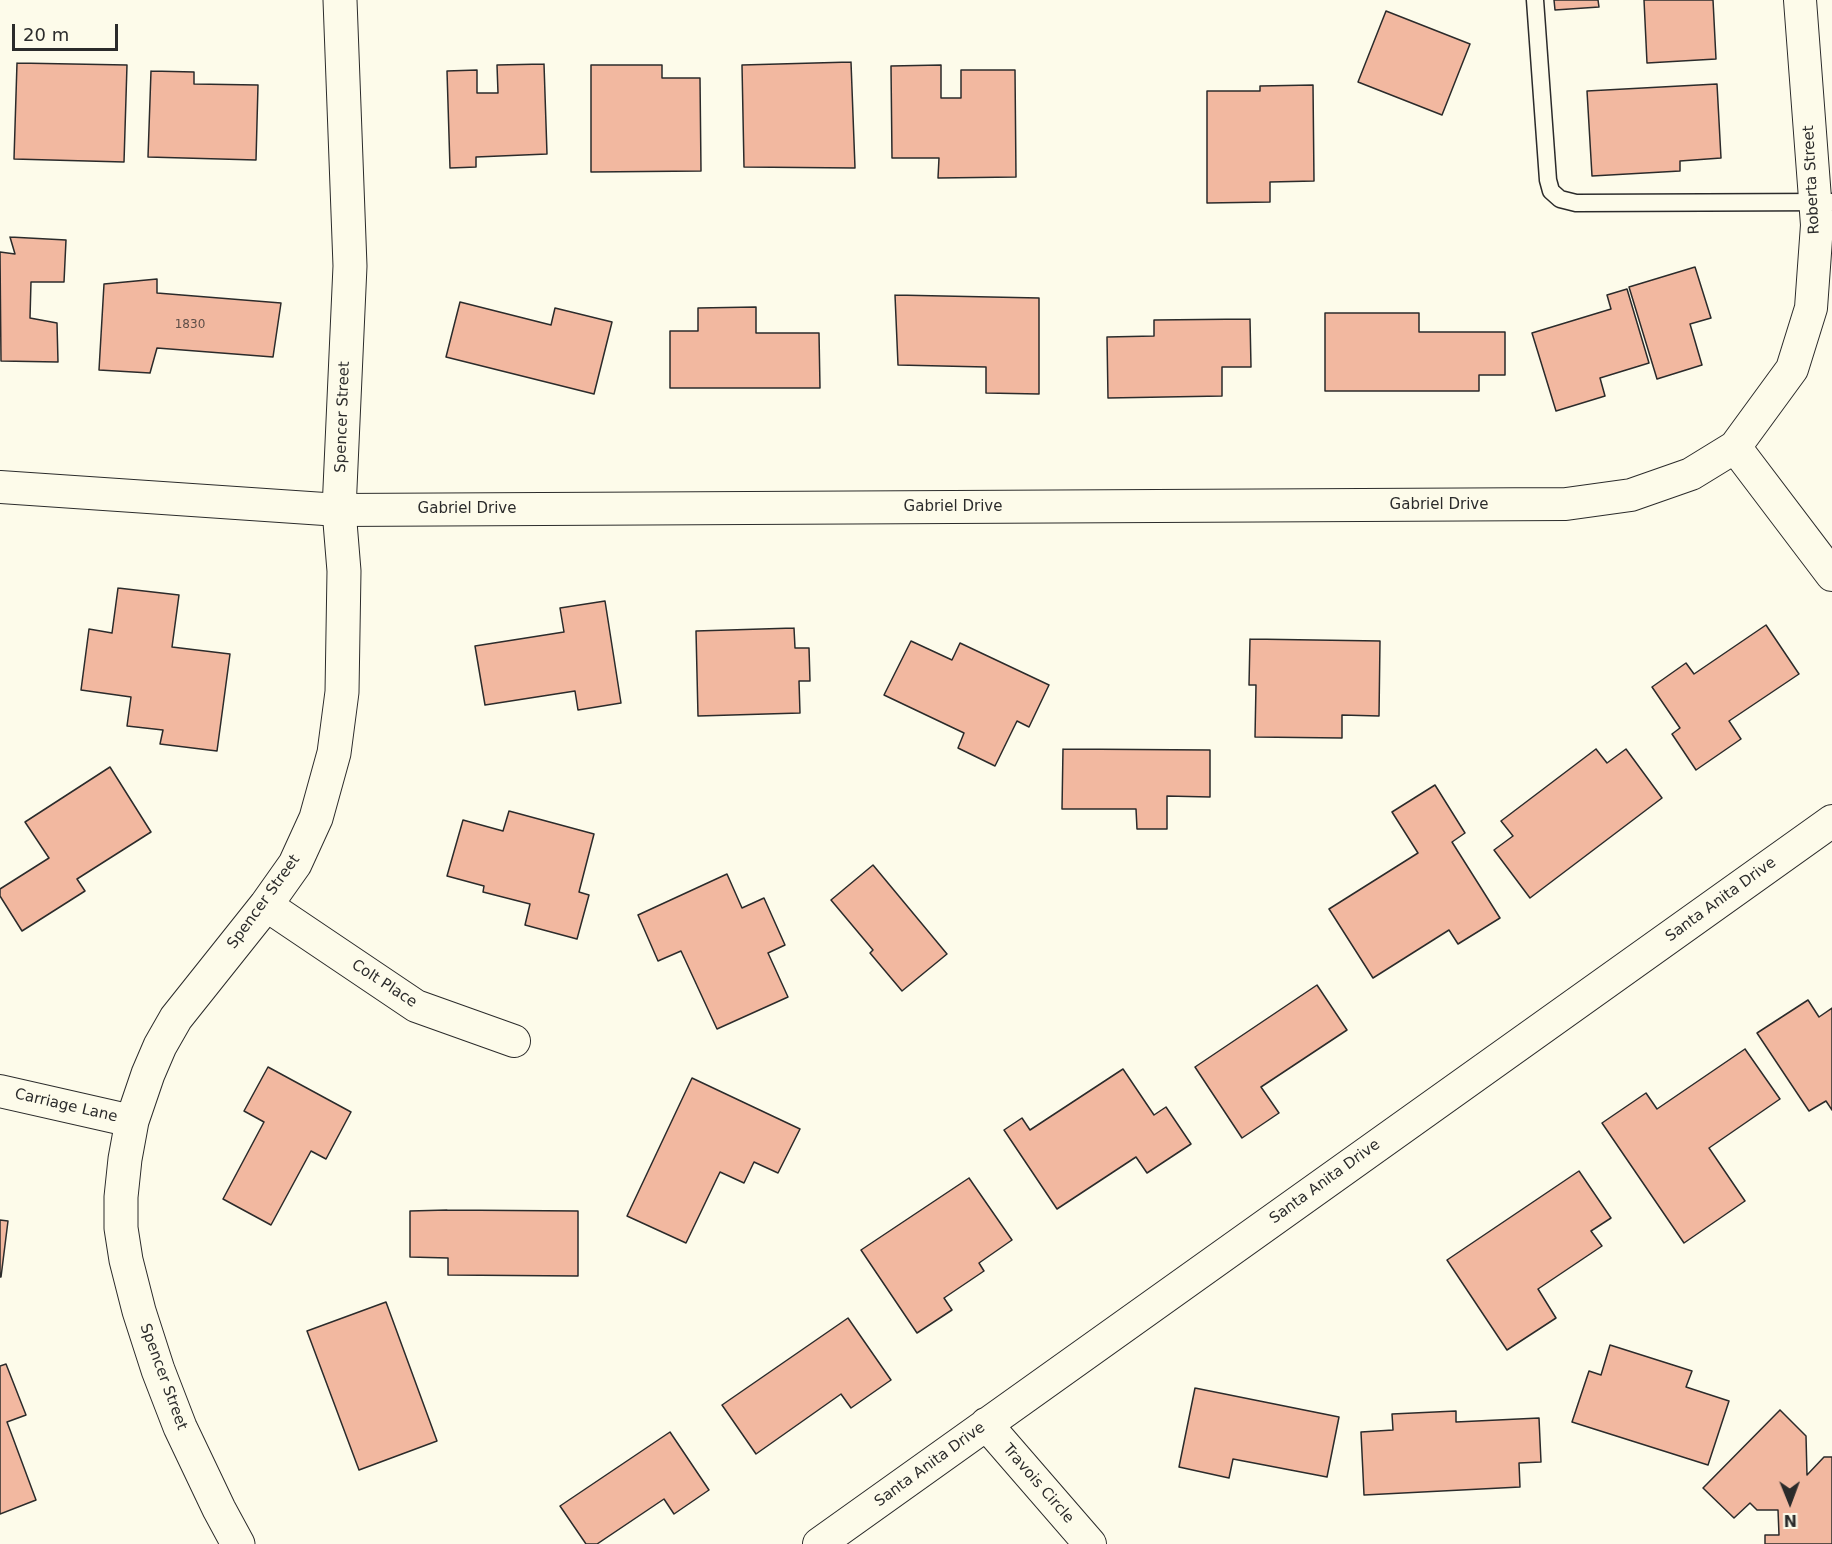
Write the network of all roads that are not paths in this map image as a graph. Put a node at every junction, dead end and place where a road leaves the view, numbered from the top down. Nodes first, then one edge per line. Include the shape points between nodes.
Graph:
1 (340, 0) edge
2 (1535, 0) edge
3 (1800, 0) edge
4 (1824, 202) edge
5 (1735, 447) junction
6 (0, 487) edge
7 (339, 510) junction
8 (1832, 575) edge
9 (1832, 821) edge
10 (266, 905) junction
11 (514, 1041) dead end
12 (0, 1091) edge
13 (132, 1121) junction
14 (986, 1424) junction
15 (238, 1544) edge
16 (819, 1544) edge
17 (1090, 1544) edge

1 - 7 street, Spencer Street via 350,266
2 - 4 lane via 1548,180 1551,191 1560,199 1576,203
3 - 4 street, Roberta Street
4 - 5 street, Roberta Street via 1817,225 1811,308 1792,369
5 - 7 street, Gabriel Drive via 1691,474 1631,495 1566,504
5 - 8 street
6 - 7 street, Gabriel Drive
7 - 10 street, Spencer Street via 344,632 334,753 316,818 295,864
9 - 14 street, Santa Anita Drive
10 - 11 street, Colt Place via 416,1006
10 - 13 street, Spencer Street via 176,1018 147,1074
12 - 13 street, Carriage Lane
13 - 15 street, Spencer Street via 121,1197 126,1260 139,1311 180,1427
14 - 16 street, Santa Anita Drive
14 - 17 street, Travois Circle

